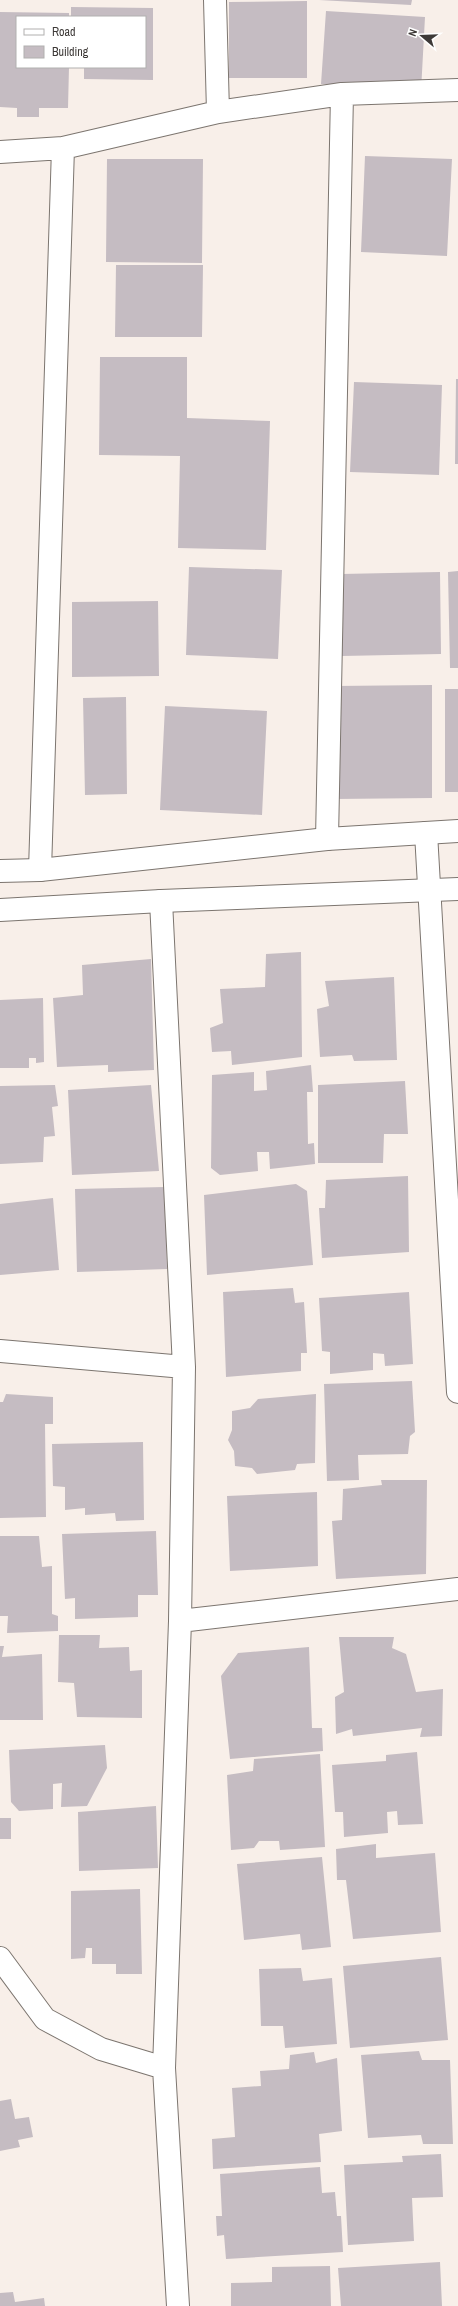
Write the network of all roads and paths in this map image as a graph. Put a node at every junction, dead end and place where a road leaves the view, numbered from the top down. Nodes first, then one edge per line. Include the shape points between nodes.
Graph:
1 (215, 0) edge
2 (458, 90) edge
3 (342, 94) junction
4 (218, 112) junction
5 (63, 148) junction
6 (0, 152) edge
7 (458, 831) edge
8 (426, 833) junction
9 (327, 839) junction
10 (40, 870) junction
11 (0, 871) edge
12 (458, 889) edge
13 (429, 890) junction
14 (161, 901) junction
15 (0, 910) edge
16 (454, 1251) edge
17 (0, 1351) edge
18 (184, 1367) junction
19 (458, 1392) edge
20 (458, 1589) edge
21 (180, 1621) junction
22 (0, 1958) edge
23 (164, 2068) junction
24 (178, 2306) edge

1 - 4 street
2 - 3 street
3 - 4 street
3 - 9 street
4 - 5 street
5 - 6 street
5 - 10 street
7 - 8 street
8 - 9 street
8 - 13 street
9 - 10 street
10 - 11 street
12 - 13 street
13 - 14 street
13 - 16 street
14 - 15 street
14 - 18 street
16 - 19 street
17 - 18 street
18 - 21 street
20 - 21 street
21 - 23 street
22 - 23 street via 45,2019 101,2049
23 - 24 street

